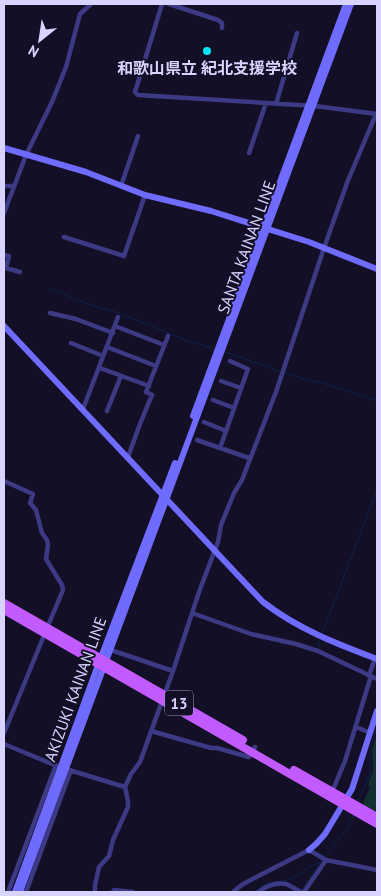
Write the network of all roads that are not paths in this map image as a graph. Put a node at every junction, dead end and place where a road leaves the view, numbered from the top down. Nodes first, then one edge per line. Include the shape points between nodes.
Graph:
1 (90, 4) edge
2 (162, 4) edge
3 (169, 4) edge
4 (346, 4) edge
5 (351, 4) edge
6 (222, 28) dead end
7 (297, 33) dead end
8 (266, 103) junction
9 (276, 104) junction
10 (310, 106) junction
11 (377, 114) edge
12 (138, 136) dead end
13 (4, 148) edge
14 (249, 153) dead end
15 (26, 155) junction
16 (4, 186) edge
17 (14, 186) junction
18 (121, 186) junction
19 (145, 194) junction
20 (4, 214) edge
21 (265, 228) junction
22 (64, 237) dead end
23 (324, 248) junction
24 (4, 254) edge
25 (377, 269) edge
26 (20, 272) dead end
27 (50, 312) dead end
28 (118, 317) dead end
29 (4, 326) edge
30 (115, 326) junction
31 (112, 333) junction
32 (168, 336) dead end
33 (71, 343) dead end
34 (164, 345) junction
35 (107, 347) junction
36 (103, 356) junction
37 (230, 361) dead end
38 (156, 366) junction
39 (100, 368) junction
40 (121, 376) junction
41 (221, 381) dead end
42 (149, 386) junction
43 (241, 388) junction
44 (213, 400) dead end
45 (234, 408) junction
46 (83, 410) junction
47 (108, 411) dead end
48 (204, 422) dead end
49 (226, 431) junction
50 (198, 440) dead end
51 (220, 448) junction
52 (128, 457) junction
53 (249, 458) junction
54 (4, 481) edge
55 (165, 498) junction
56 (214, 550) junction
57 (4, 603) edge
58 (4, 610) edge
59 (192, 613) junction
60 (46, 630) junction
61 (110, 650) junction
62 (376, 659) edge
63 (103, 663) junction
64 (173, 671) junction
65 (370, 676) junction
66 (377, 679) edge
67 (163, 697) junction
68 (377, 711) edge
69 (356, 727) junction
70 (151, 731) junction
71 (371, 733) junction
72 (4, 734) edge
73 (4, 744) edge
74 (254, 750) junction
75 (64, 768) junction
76 (125, 787) junction
77 (332, 792) junction
78 (353, 807) junction
79 (377, 817) edge
80 (377, 824) edge
81 (309, 850) junction
82 (31, 857) junction
83 (326, 860) junction
84 (377, 870) edge
85 (8, 892) edge
86 (15, 892) edge
87 (20, 892) edge
88 (26, 892) edge
89 (95, 892) edge
90 (113, 892) edge
91 (133, 892) edge
92 (233, 892) edge
93 (258, 892) edge
94 (302, 892) edge

1 - 15 street via 80,14 66,67
2 - 8 street via 135,92 138,95
3 - 6 street via 218,20
4 - 10 main road, SANTA KAINAN LINE
5 - 10 main road, SANTA KAINAN LINE
7 - 9 street
8 - 9 street
8 - 14 street
9 - 10 street
10 - 11 street
10 - 21 main road, SANTA KAINAN LINE
11 - 23 street via 347,183
12 - 18 street
13 - 15 main road
15 - 17 street
15 - 18 main road
16 - 17 street
17 - 20 street
18 - 19 main road
19 - 21 main road
19 - 22 street via 124,256
21 - 23 main road
21 - 55 main road, SANTA KAINAN LINE
23 - 25 main road
23 - 53 street via 276,392
24 - 26 street via 9,256 6,268
27 - 31 street
28 - 30 street
29 - 46 main road
30 - 31 street
30 - 34 street
31 - 35 street
32 - 34 street
33 - 36 street
34 - 38 street
35 - 36 street
35 - 38 street
36 - 39 street
37 - 43 street via 248,369
38 - 42 street
39 - 40 street
39 - 46 street
40 - 42 street
40 - 47 street
41 - 43 street
42 - 52 street via 146,392 152,395
43 - 45 street
44 - 45 street
45 - 49 street
46 - 52 main road
48 - 49 street
49 - 51 street
50 - 51 street
51 - 53 street
52 - 55 main road
53 - 56 street via 220,524
54 - 60 street via 33,494 30,503 36,510 48,545 46,560 62,585 63,590
55 - 56 main road
55 - 61 main road, AKIZUKI KAINAN LINE
55 - 63 main road, AKIZUKI KAINAN LINE
56 - 59 street
56 - 62 main road via 263,602 279,614 315,635
57 - 60 main road, 13
58 - 60 main road, 13
59 - 64 street
59 - 65 street via 251,634 318,651
60 - 63 main road, 13
60 - 72 street
61 - 63 main road, AKIZUKI KAINAN LINE
61 - 64 street
62 - 65 street
63 - 67 main road, 13
63 - 75 main road, AKIZUKI KAINAN LINE
64 - 67 street
65 - 66 street
65 - 69 street
67 - 70 street
67 - 74 main road, 13
68 - 71 main road
69 - 71 street
69 - 77 street
70 - 74 street via 236,754 249,756
70 - 76 street via 140,762
71 - 78 main road via 357,777
73 - 75 street
74 - 77 main road, 13
74 - 78 main road, 13
75 - 76 street
75 - 82 main road, AKIZUKI KAINAN LINE
75 - 85 street
75 - 88 street
76 - 89 street via 128,807 109,856 100,867
77 - 78 main road, 13
78 - 79 main road, 13
78 - 80 main road, 13
78 - 81 main road
81 - 83 street
81 - 92 street
82 - 86 main road, AKIZUKI KAINAN LINE
82 - 87 main road, AKIZUKI KAINAN LINE
83 - 84 street
83 - 94 street
90 - 91 street
93 - 94 street via 264,887 286,884

